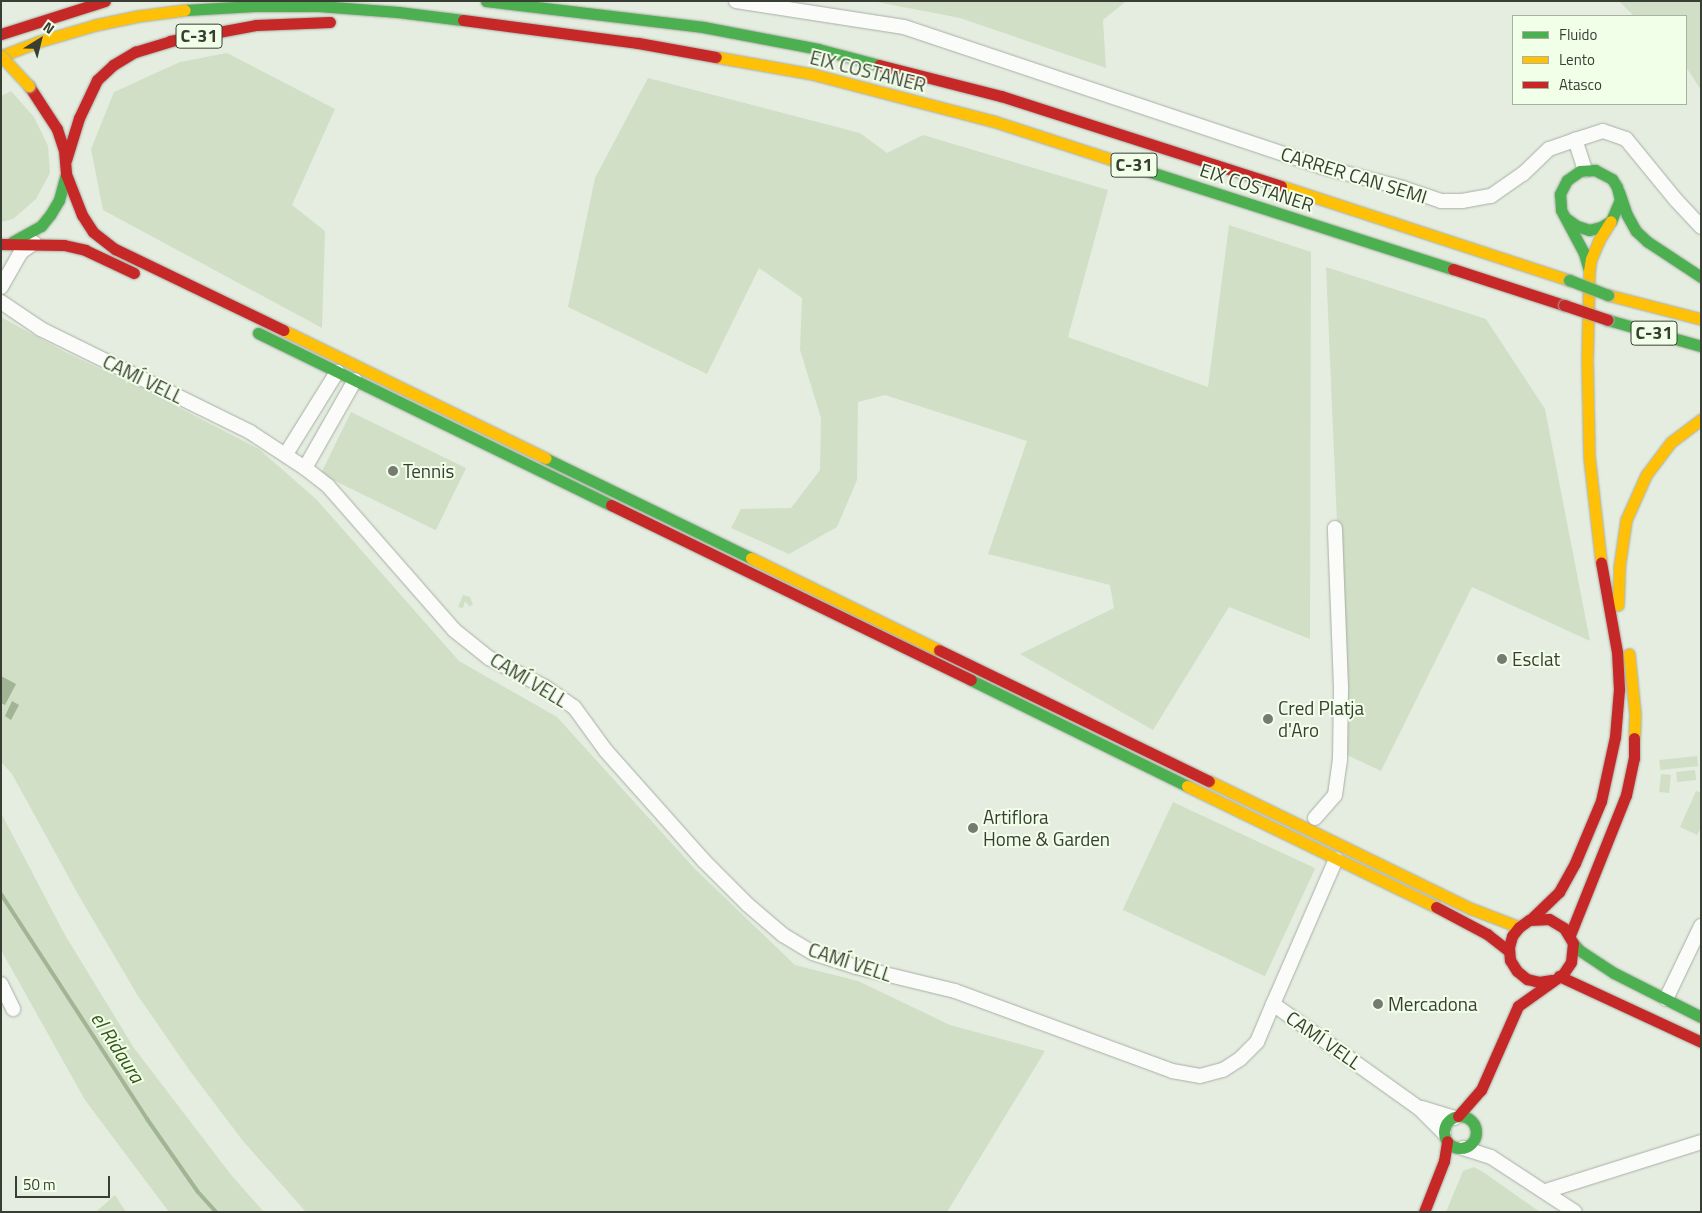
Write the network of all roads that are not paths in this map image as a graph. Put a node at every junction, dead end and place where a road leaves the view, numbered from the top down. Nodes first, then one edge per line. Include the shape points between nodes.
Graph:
1 (105, 1) edge
2 (486, 1) edge
3 (736, 1) edge
4 (398, 12) junction
5 (360, 21) dead end
6 (341, 22) dead end
7 (1, 34) edge
8 (1, 56) edge
9 (1575, 140) junction
10 (66, 160) junction
11 (1585, 170) junction
12 (66, 174) junction
13 (1619, 192) junction
14 (1567, 219) junction
15 (1611, 221) junction
16 (1701, 226) edge
17 (34, 243) junction
18 (5, 244) edge
19 (1, 265) edge
20 (1589, 271) junction
21 (142, 277) dead end
22 (1701, 277) edge
23 (2, 285) edge
24 (1, 302) edge
25 (1701, 319) edge
26 (248, 328) dead end
27 (1701, 346) edge
28 (337, 372) junction
29 (355, 380) junction
30 (1701, 419) edge
31 (286, 454) junction
32 (305, 468) junction
33 (1334, 528) dead end
34 (1598, 545) junction
35 (1618, 605) junction
36 (1315, 818) dead end
37 (1336, 859) junction
38 (1532, 919) junction
39 (1701, 926) edge
40 (1518, 927) junction
41 (1571, 939) junction
42 (1509, 951) junction
43 (1514, 968) junction
44 (1556, 978) junction
45 (1, 984) edge
46 (1666, 999) junction
47 (1273, 1004) junction
48 (1518, 1006) junction
49 (14, 1009) dead end
50 (1701, 1017) edge
51 (1701, 1042) edge
52 (1481, 1090) junction
53 (1419, 1108) junction
54 (1456, 1117) junction
55 (1474, 1125) junction
56 (1446, 1137) junction
57 (1701, 1142) edge
58 (1465, 1145) junction
59 (1444, 1161) junction
60 (1546, 1191) junction
61 (1424, 1212) edge
62 (1575, 1212) edge

1 - 7 main road
2 - 25 main road, EIX COSTANER / C-31, bridge via 703,27 873,62 1127,135 1608,294
3 - 9 street, CARRER CAN SEMI via 904,27 1322,166 1441,201 1491,196 1523,174 1548,149
4 - 5 main road, C-31
4 - 8 main road, EIX COSTANER / C-31 via 319,6 254,6 168,12 95,25
4 - 27 main road, EIX COSTANER / C-31, bridge via 638,43 744,61 830,79 994,121 1608,320
6 - 10 main road, C-31 via 256,25 170,41 135,52 97,80 79,118
8 - 10 main road, bridge via 29,86 57,129
9 - 11 street
9 - 16 street, CARRER CAN SEMI via 1603,131 1626,138
10 - 12 main road
11 - 13 main road via 1604,173
11 - 14 main road via 1570,176 1561,189 1560,205
12 - 18 main road via 59,200 41,226
12 - 40 main road via 75,200 93,232 114,249 1472,910
13 - 15 main road via 1619,207
13 - 22 main road via 1626,215 1636,231
14 - 15 main road via 1588,230
14 - 20 main road
15 - 20 main road via 1599,240
17 - 18 main road
17 - 21 main road via 85,250
17 - 23 street via 21,252
19 - 23 street
20 - 34 main road via 1589,456
24 - 31 street, CAMÍ VELL via 42,329 188,400
26 - 28 main road
28 - 29 main road
28 - 31 street
29 - 32 street
29 - 37 main road
30 - 35 main road via 1671,442 1646,475 1626,520
31 - 32 street, CAMÍ VELL
32 - 47 street, CAMÍ VELL via 328,486 454,630 489,658 545,687 574,707 606,751 717,874 783,935 813,953 955,991 1156,1065 1200,1076 1223,1070 1240,1059 1257,1042
33 - 36 street via 1341,688 1340,760 1335,795
34 - 35 main road
34 - 38 main road via 1617,652 1616,737 1601,800 1575,863 1559,892
35 - 41 main road via 1635,714 1634,758 1626,795
37 - 42 main road via 1488,934
37 - 47 street
38 - 40 main road
38 - 41 main road via 1553,920
39 - 46 street
40 - 42 main road via 1510,940
41 - 44 main road via 1571,962
41 - 46 main road via 1614,973
42 - 43 main road
43 - 44 main road via 1523,977 1539,982
43 - 48 main road
44 - 48 main road
44 - 51 main road
45 - 49 street
46 - 50 main road
47 - 53 street, CAMÍ VELL
48 - 52 main road
52 - 54 main road
52 - 55 main road
53 - 54 street, CAMÍ VELL
53 - 56 street, CAMÍ VELL
54 - 55 main road via 1468,1118
54 - 56 main road via 1447,1124
55 - 58 main road via 1476,1132
56 - 58 main road
56 - 59 main road
57 - 60 street
58 - 59 main road
58 - 60 street
59 - 61 main road
60 - 62 street

